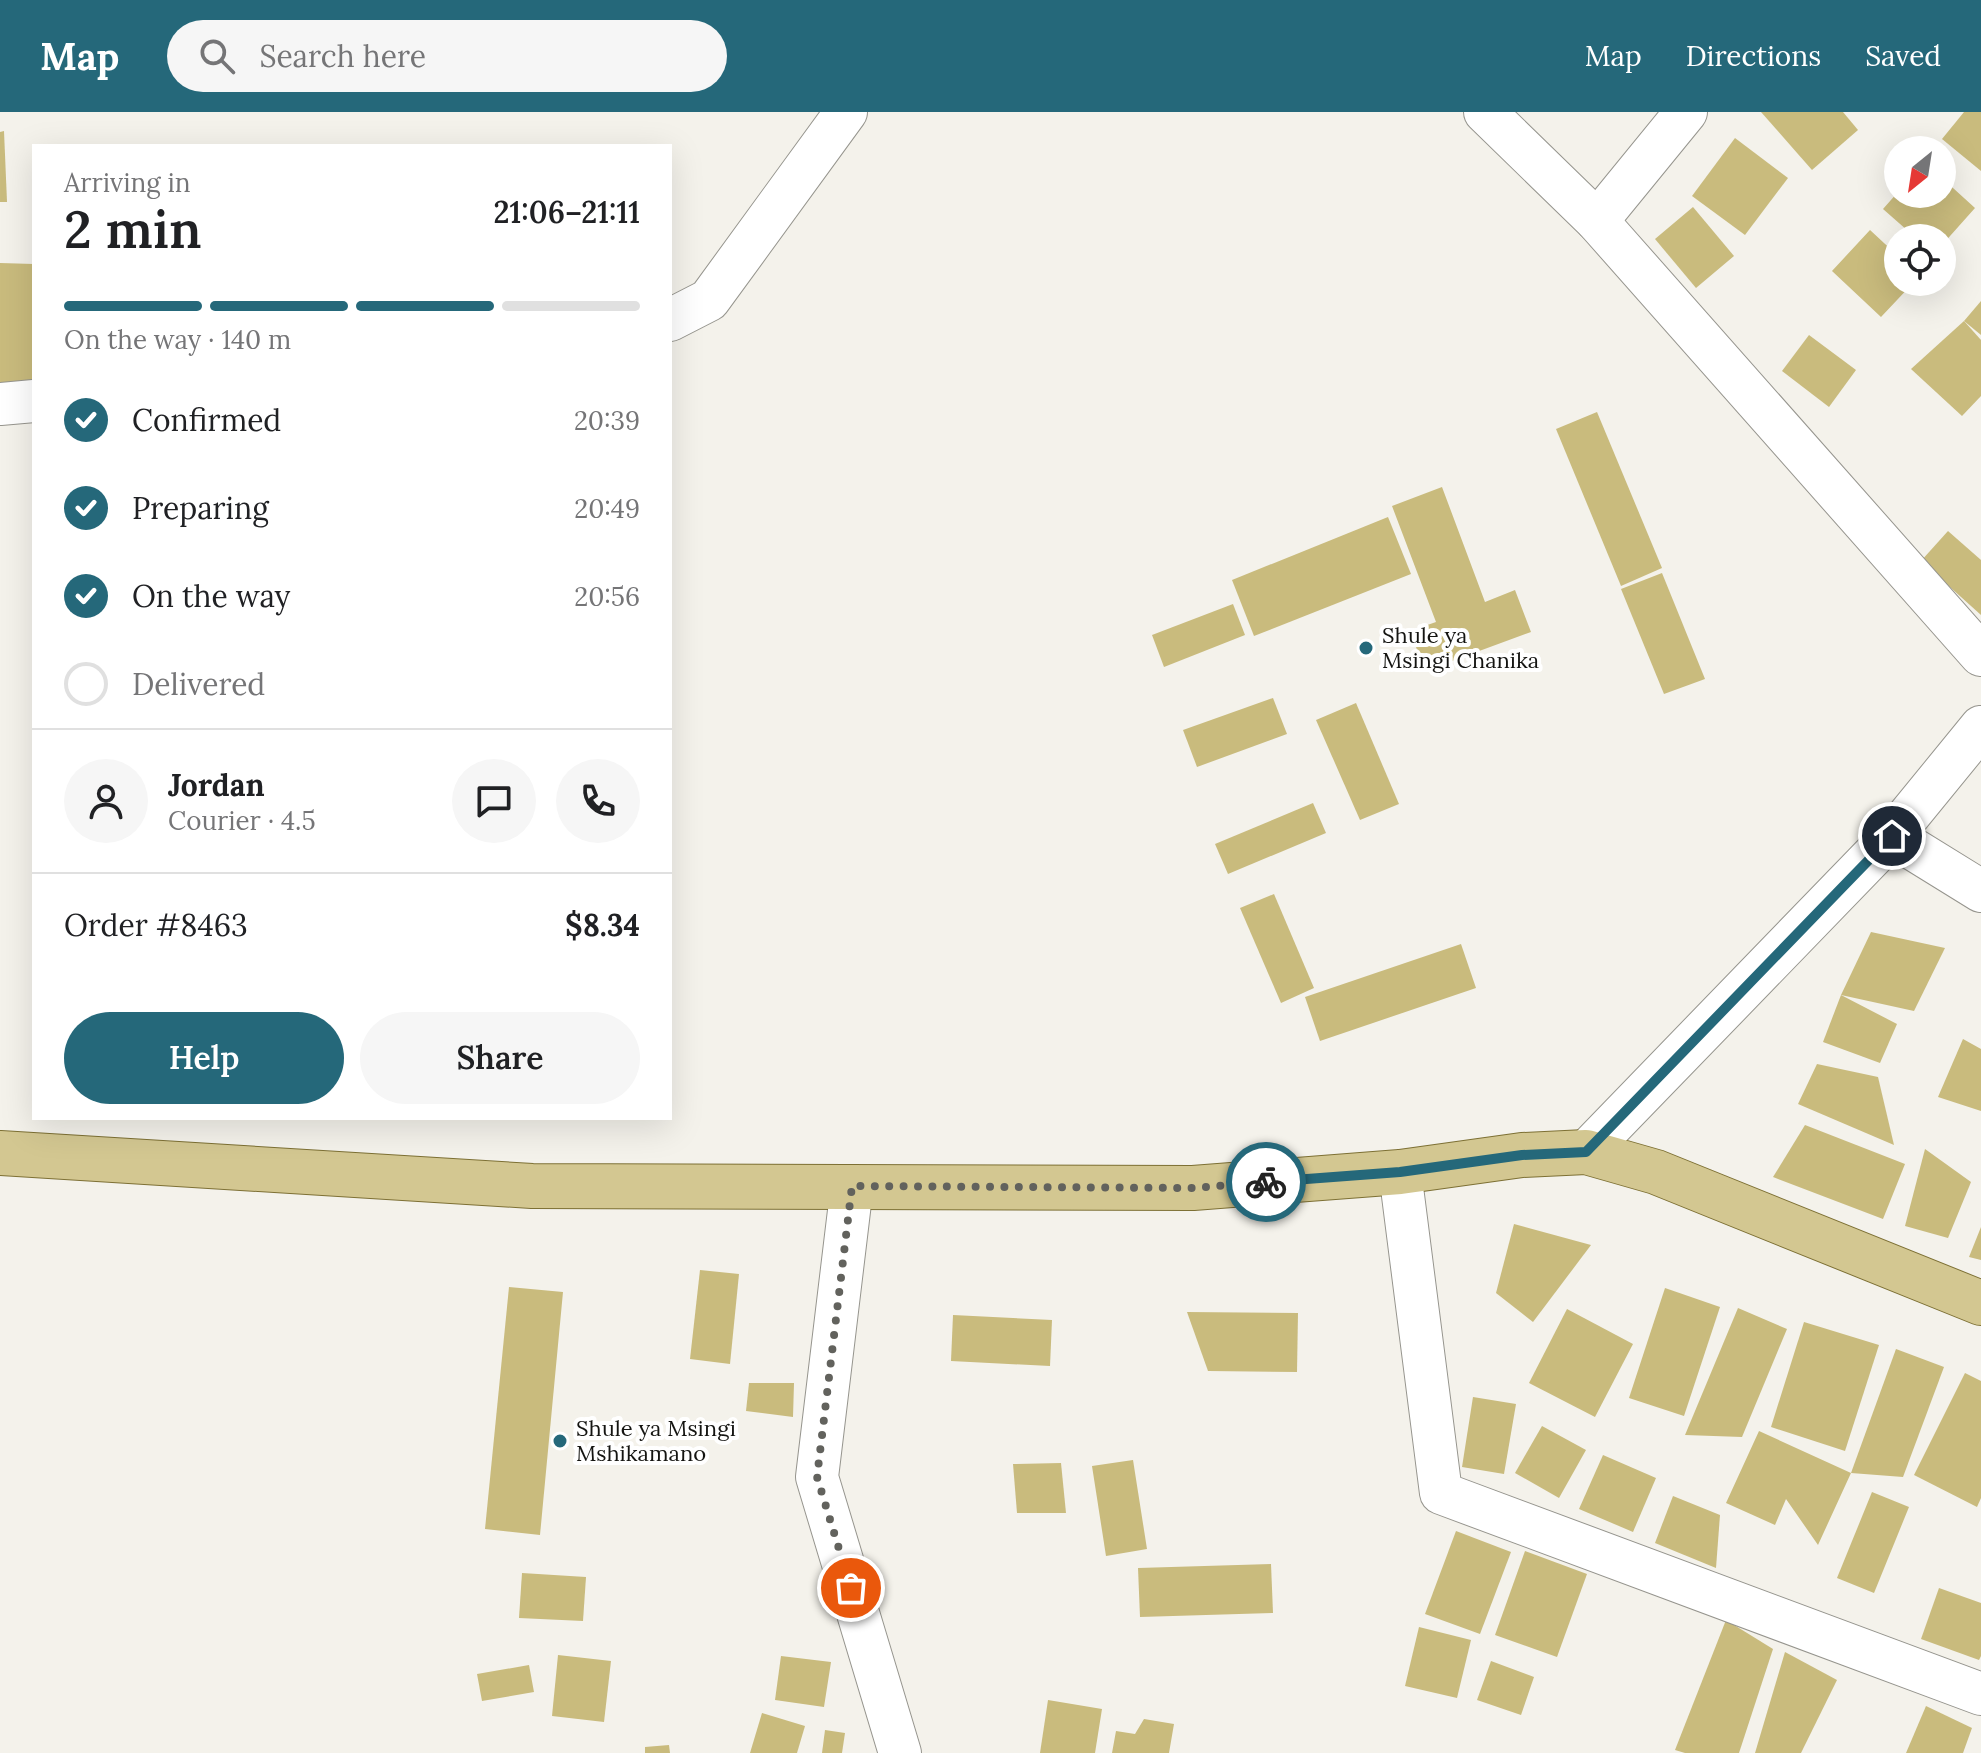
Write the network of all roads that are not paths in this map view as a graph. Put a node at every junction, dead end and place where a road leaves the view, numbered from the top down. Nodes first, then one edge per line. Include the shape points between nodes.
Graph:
1 (846, 112) edge
2 (1485, 112) edge
3 (1686, 112) edge
4 (1597, 221) junction
5 (672, 319) edge
6 (32, 401) edge
7 (0, 404) edge
8 (1981, 655) edge
9 (1981, 727) edge
10 (1892, 836) junction
11 (1981, 891) edge
12 (1586, 1152) junction
13 (0, 1153) edge
14 (1400, 1172) junction
15 (852, 1186) junction
16 (1981, 1303) edge
17 (1981, 1694) edge
18 (900, 1753) edge

1 - 5 street via 709,300
2 - 4 street
3 - 4 street
4 - 8 street
6 - 7 street
9 - 10 street
10 - 11 street
10 - 12 street
12 - 14 main road
12 - 16 main road via 1656,1172
13 - 15 main road via 532,1186
14 - 15 main road via 1193,1188
14 - 17 street via 1441,1493
15 - 18 street via 817,1477

